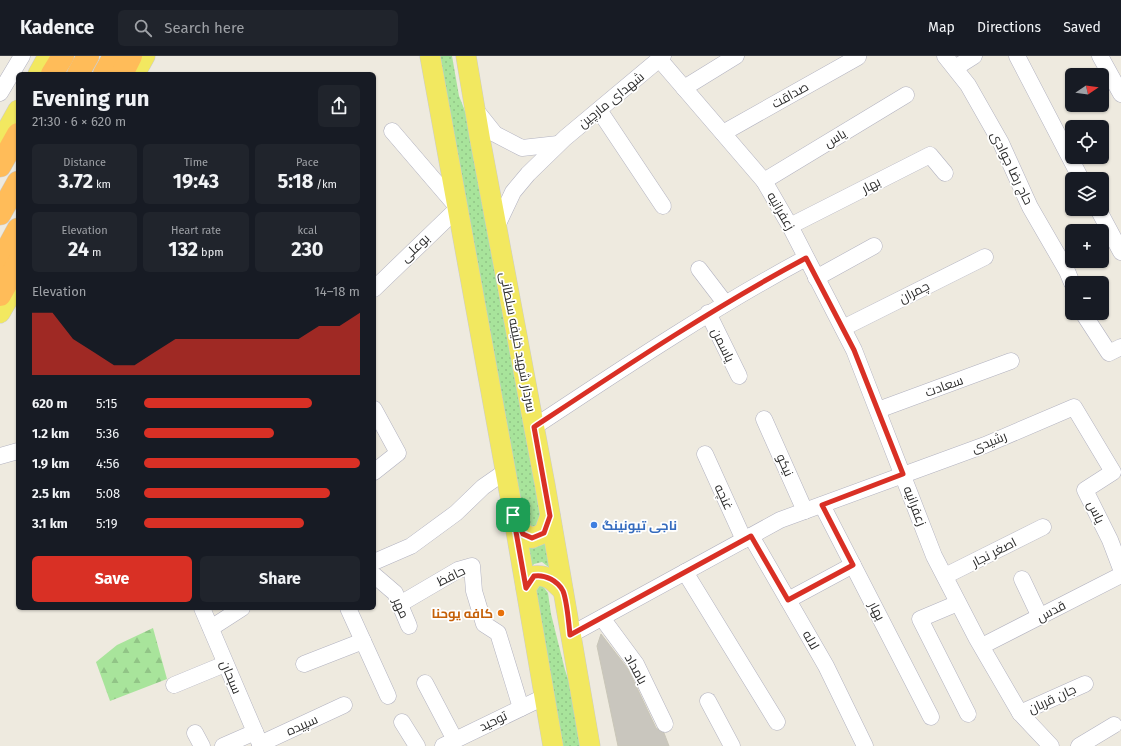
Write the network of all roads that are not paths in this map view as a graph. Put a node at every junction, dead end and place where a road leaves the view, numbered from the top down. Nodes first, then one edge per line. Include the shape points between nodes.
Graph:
1 (22, 56) edge
2 (48, 56) edge
3 (63, 56) edge
4 (88, 56) edge
5 (114, 56) edge
6 (131, 56) edge
7 (146, 56) edge
8 (430, 56) edge
9 (458, 56) edge
10 (466, 56) edge
11 (736, 56) edge
12 (974, 56) edge
13 (1017, 56) edge
14 (1100, 56) edge
15 (858, 57) edge
16 (654, 60) edge
17 (950, 62) edge
18 (39, 72) edge
19 (53, 72) edge
20 (79, 72) edge
21 (105, 72) edge
22 (123, 72) edge
23 (136, 72) edge
24 (684, 88) junction
25 (0, 93) edge
26 (1121, 94) edge
27 (906, 95) dead end
28 (475, 109) junction
29 (599, 110) junction
30 (16, 114) edge
31 (392, 131) dead end
32 (723, 133) junction
33 (16, 138) edge
34 (0, 142) edge
35 (558, 144) junction
36 (0, 166) edge
37 (1077, 172) edge
38 (945, 173) dead end
39 (764, 181) junction
40 (16, 186) edge
41 (663, 206) dead end
42 (458, 208) junction
43 (0, 214) edge
44 (1102, 216) edge
45 (790, 226) junction
46 (496, 228) junction
47 (16, 234) edge
48 (874, 246) dead end
49 (1121, 252) edge
50 (984, 257) dead end
51 (806, 258) junction
52 (0, 262) edge
53 (699, 269) dead end
54 (16, 272) edge
55 (1069, 276) edge
56 (816, 278) junction
57 (376, 288) edge
58 (12, 291) edge
59 (725, 303) junction
60 (0, 313) edge
61 (708, 314) junction
62 (1089, 320) edge
63 (843, 328) junction
64 (1115, 350) edge
65 (1011, 361) dead end
66 (739, 376) dead end
67 (1074, 407) joint
68 (878, 410) junction
69 (376, 413) edge
70 (764, 419) dead end
71 (534, 427) junction
72 (16, 452) edge
73 (704, 454) dead end
74 (0, 456) edge
75 (376, 470) edge
76 (506, 472) junction
77 (903, 474) junction
78 (822, 505) junction
79 (805, 511) junction
80 (513, 515) junction
81 (550, 516) junction
82 (1044, 527) dead end
83 (748, 538) junction
84 (376, 561) edge
85 (853, 565) junction
86 (1120, 566) edge
87 (685, 572) junction
88 (945, 576) junction
89 (376, 577) edge
90 (1022, 579) dead end
91 (526, 588) junction
92 (563, 591) junction
93 (788, 600) junction
94 (958, 603) junction
95 (400, 604) junction
96 (203, 610) edge
97 (239, 610) edge
98 (349, 610) edge
99 (1040, 617) junction
100 (602, 618) junction
101 (410, 626) dead end
102 (211, 628) junction
103 (570, 635) junction
104 (363, 641) junction
105 (982, 646) junction
106 (225, 664) junction
107 (304, 664) dead end
108 (425, 682) dead end
109 (1085, 684) dead end
110 (174, 685) dead end
111 (388, 696) dead end
112 (544, 697) junction
113 (708, 701) dead end
114 (344, 705) dead end
115 (521, 708) junction
116 (968, 714) dead end
117 (1020, 714) junction
118 (931, 717) dead end
119 (402, 722) dead end
120 (777, 722) dead end
121 (665, 724) dead end
122 (1114, 725) dead end
123 (258, 741) edge
124 (449, 743) edge
125 (223, 746) edge
126 (417, 746) edge
127 (552, 746) edge
128 (590, 746) edge
129 (732, 746) edge
130 (865, 746) edge
131 (1051, 746) edge
132 (1079, 746) edge

1 - 25 street
2 - 18 main road
3 - 19 highway
4 - 20 highway
5 - 21 highway
6 - 22 highway
7 - 23 main road
8 - 42 main road
9 - 28 main road
10 - 28 main road, سردار شهید خلیفه سلطانی
11 - 24 street
12 - 17 street
13 - 37 street
14 - 26 street
15 - 32 street, صداقت
16 - 24 street, زعفرانیه
16 - 29 street, شهدای مارچین
17 - 55 street, حاج رضا جوادی via 968,85 1001,142 1030,207
24 - 32 street, زعفرانیه
27 - 39 street, یاس
28 - 35 street via 495,134 522,148
28 - 46 main road, سردار شهید خلیفه سلطانی
29 - 35 street, شهدای مارچین
29 - 41 street
30 - 34 main road
31 - 42 street
32 - 39 street, زعفرانیه
33 - 36 highway
35 - 46 street, شهدای مارچین via 513,192
38 - 45 street, بهار via 930,155
39 - 45 street, زعفرانیه
40 - 43 highway
42 - 57 street, بوعلی
42 - 76 main road
44 - 49 street
45 - 51 street, زعفرانیه
46 - 71 main road, سردار شهید خلیفه سلطانی
47 - 52 highway
48 - 56 street
50 - 63 street, چمران
51 - 56 street, زعفرانیه
51 - 59 street
53 - 59 street
54 - 58 highway
56 - 63 street, زعفرانیه
58 - 60 main road
59 - 61 street
61 - 66 street, یاسمن
61 - 71 street
62 - 64 street
63 - 68 street, زعفرانیه
65 - 68 street, سعادت
67 - 77 street, رشیدی via 985,445
67 - 86 street, یاس via 1113,472 1085,490
68 - 77 street, زعفرانیه
69 - 75 street via 398,453
70 - 79 street, نیکو
71 - 81 main road, سردار شهید خلیفه سلطانی
72 - 74 street
73 - 83 street, غنچه
76 - 80 main road
76 - 84 street via 483,487 456,513 412,546
77 - 78 street, رشیدی
77 - 88 street, زعفرانیه via 934,556
78 - 79 street, رشیدی
78 - 85 street, بهار
79 - 83 street, رشیدی via 780,520
80 - 81 main road via 523,534 532,538 544,533
80 - 91 main road
81 - 92 main road, سردار شهید خلیفه سلطانی
82 - 88 street, اصغر نجار
83 - 87 street, رشیدی
83 - 93 street, لاله
85 - 93 street
85 - 118 street, بهار
86 - 99 street, قدس
87 - 100 street, رشیدی
87 - 120 street
88 - 94 street, زعفرانیه
89 - 95 street, مهر via 395,593
90 - 99 street
91 - 92 main road via 534,576 542,575 552,580
91 - 112 main road
92 - 103 main road, سردار شهید خلیفه سلطانی
93 - 130 street, لاله via 826,666
94 - 105 street, زعفرانیه
94 - 116 street via 920,619
95 - 101 street, مهر
95 - 115 street, حافظ via 458,570 472,566 474,591 484,624 498,633
96 - 102 street, سبحان
97 - 102 street
98 - 104 street
99 - 105 street, قدس
100 - 103 street, رشیدی
100 - 121 street, بامداد via 636,664
102 - 106 street, سبحان
103 - 128 main road, سردار شهید خلیفه سلطانی
104 - 107 street
104 - 111 street
105 - 117 street, زعفرانیه
106 - 110 street
106 - 123 street, سبحان
108 - 124 street
109 - 117 street, جان قربان
112 - 115 street, توحید
112 - 127 main road
113 - 129 street
114 - 123 street, سپیده
115 - 124 street, توحید
117 - 131 street, زعفرانیه
119 - 126 street
122 - 132 street
123 - 125 street

